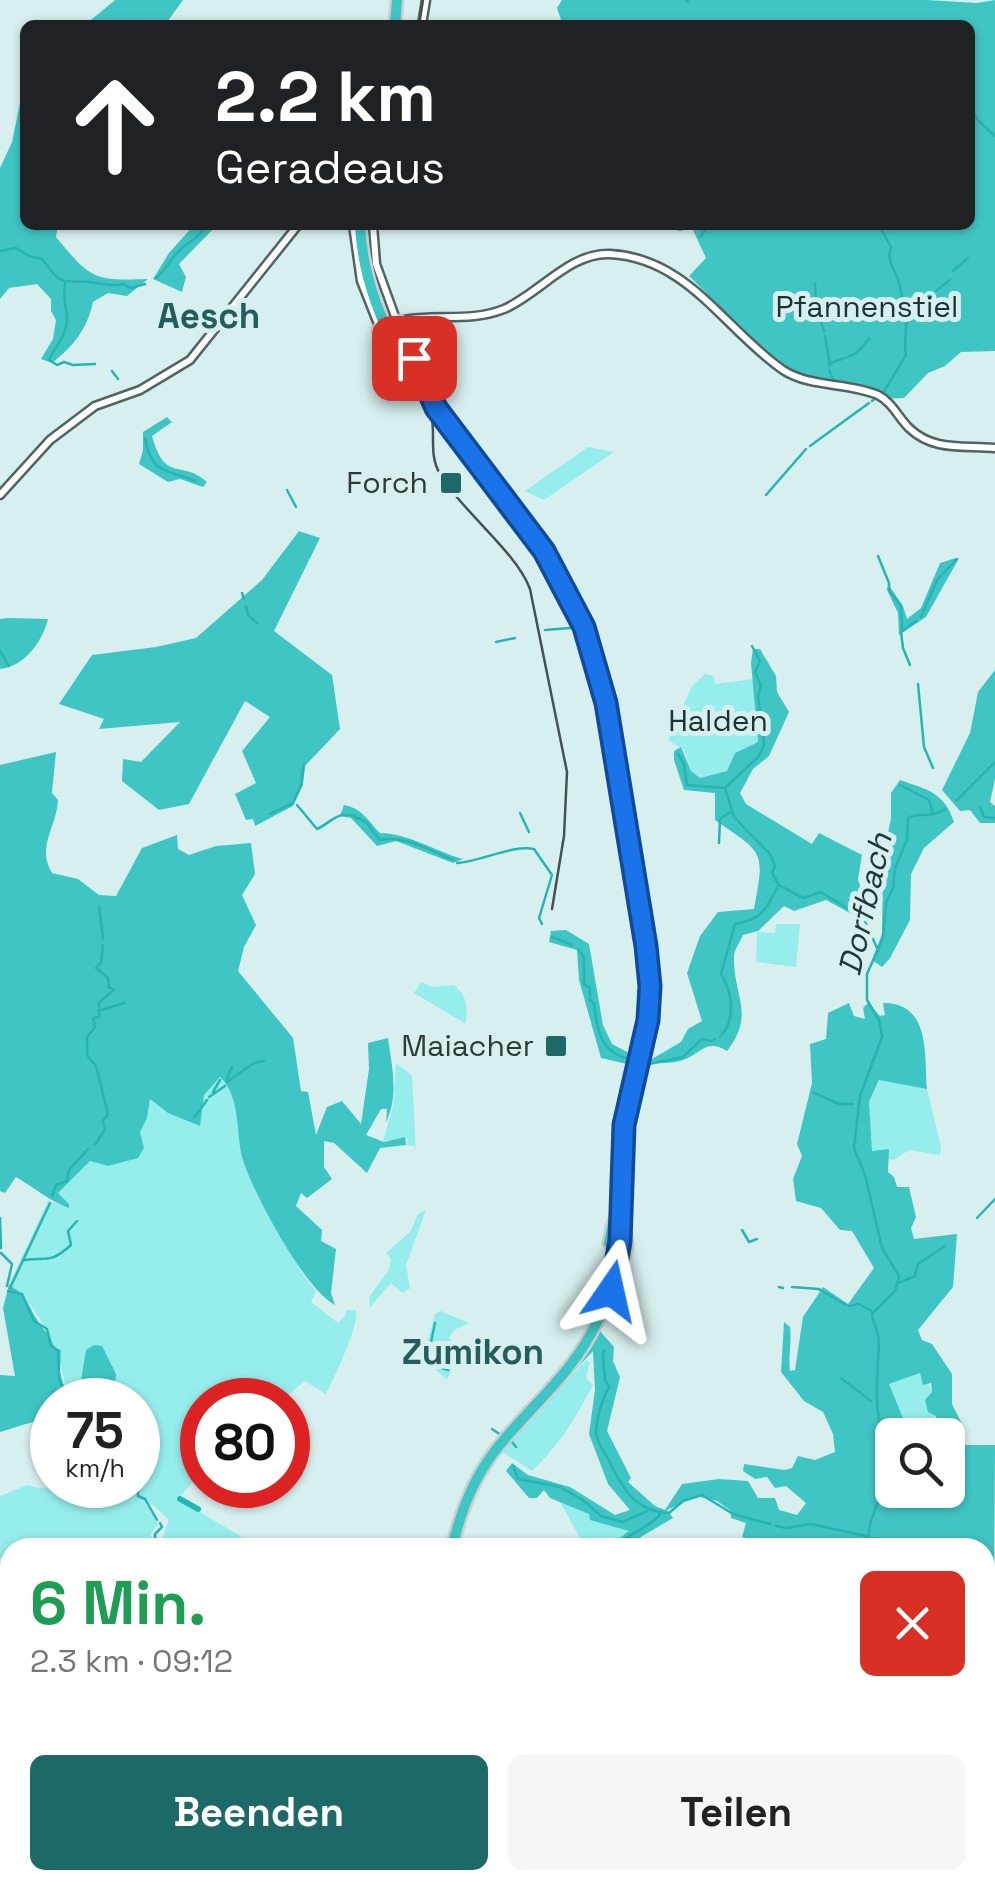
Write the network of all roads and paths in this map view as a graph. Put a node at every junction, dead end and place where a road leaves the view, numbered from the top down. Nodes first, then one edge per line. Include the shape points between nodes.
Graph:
1 (294, 230) edge
2 (353, 230) edge
3 (362, 230) edge
4 (373, 230) edge
5 (396, 322) junction
6 (379, 329) junction
7 (435, 408) junction
8 (995, 448) edge
9 (0, 495) edge
10 (619, 1173) junction
11 (596, 1328) junction
12 (456, 1538) edge

1 - 9 main road via 190,360 140,390 95,406 44,446
2 - 6 main road via 360,281
3 - 7 highway via 376,304
4 - 5 main road via 376,264
5 - 6 main road, bridge
5 - 7 highway
5 - 8 main road via 492,313 588,257 629,258 656,264 691,285 791,374 880,396 930,442
6 - 7 highway
7 - 10 highway via 550,565 581,626 602,694 648,985
10 - 11 highway
10 - 11 highway via 627,1244
11 - 12 highway via 568,1372 488,1465

